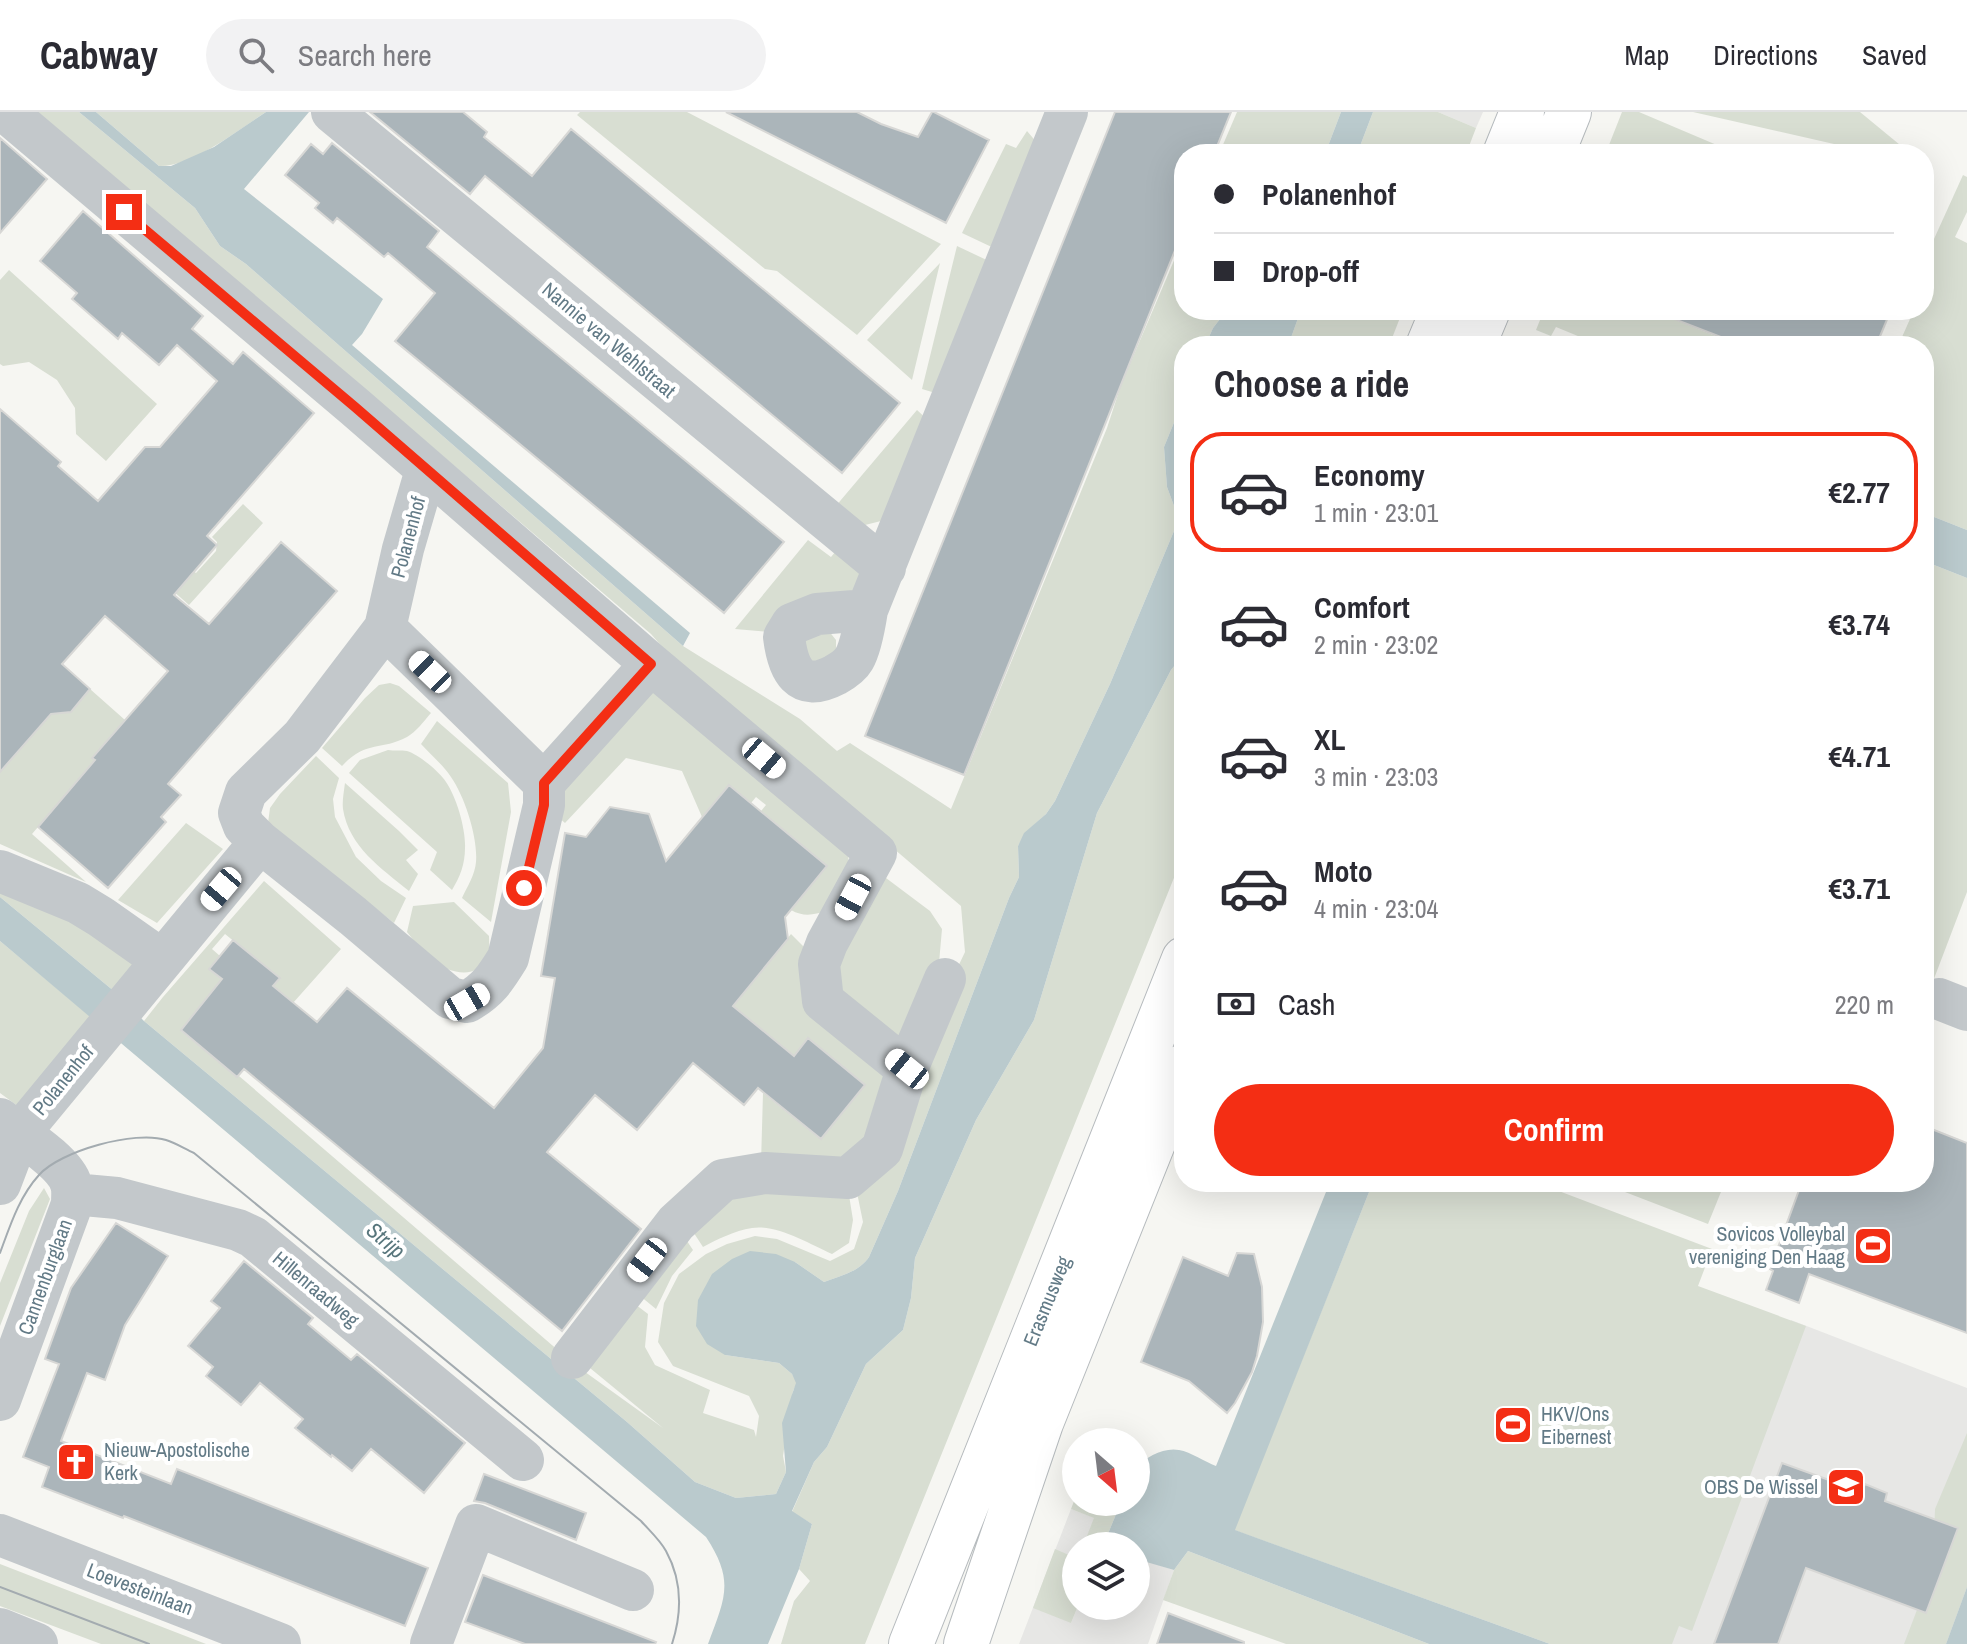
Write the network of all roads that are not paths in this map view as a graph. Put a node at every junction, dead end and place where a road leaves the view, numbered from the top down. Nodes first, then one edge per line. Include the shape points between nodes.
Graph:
1 (6, 112) edge
2 (332, 112) edge
3 (1522, 112) edge
4 (1569, 112) edge
5 (1055, 116) edge
6 (1509, 144) edge
7 (1556, 144) edge
8 (426, 470) junction
9 (885, 568) junction
10 (867, 610) dead end
11 (385, 628) junction
12 (651, 664) junction
13 (544, 783) junction
14 (260, 842) junction
15 (0, 871) edge
16 (162, 960) junction
17 (945, 979) dead end
18 (1174, 984) edge
19 (907, 1069) junction
20 (1174, 1091) edge
21 (9, 1126) edge
22 (0, 1184) edge
23 (73, 1194) junction
24 (572, 1358) dead end
25 (0, 1400) edge
26 (523, 1460) dead end
27 (0, 1535) edge
28 (633, 1590) dead end
29 (0, 1629) edge
30 (37, 1644) edge
31 (280, 1644) edge
32 (431, 1644) edge
33 (911, 1644) edge
34 (966, 1644) edge

1 - 8 street
2 - 9 street, Nannie van Wehlstraat
3 - 6 main road
4 - 7 main road
5 - 9 street
8 - 11 street, Polanenhof
8 - 12 street, Polanenhof
9 - 10 street
11 - 13 street
11 - 14 street, Polanenhof via 302,737 246,792 239,813
12 - 13 street
12 - 19 street, Polanenhof via 876,853 819,964 823,1001
13 - 14 street, Polanenhof via 544,805 508,958 483,992 467,1002 450,998
14 - 16 street, Polanenhof
15 - 16 street via 78,903
16 - 21 street, Polanenhof via 115,1017
17 - 19 street
18 - 33 main road, Erasmusweg
19 - 24 street via 882,1149 848,1178 765,1173 723,1180 676,1223
20 - 34 main road, Erasmusweg via 1041,1423
21 - 22 street
21 - 23 street, Cannenburglaan via 55,1161
23 - 25 street, Cannenburglaan
23 - 26 street, Hillenraadweg via 117,1198 253,1237
27 - 31 street, Loevesteinlaan
28 - 32 street via 476,1525
29 - 30 street

